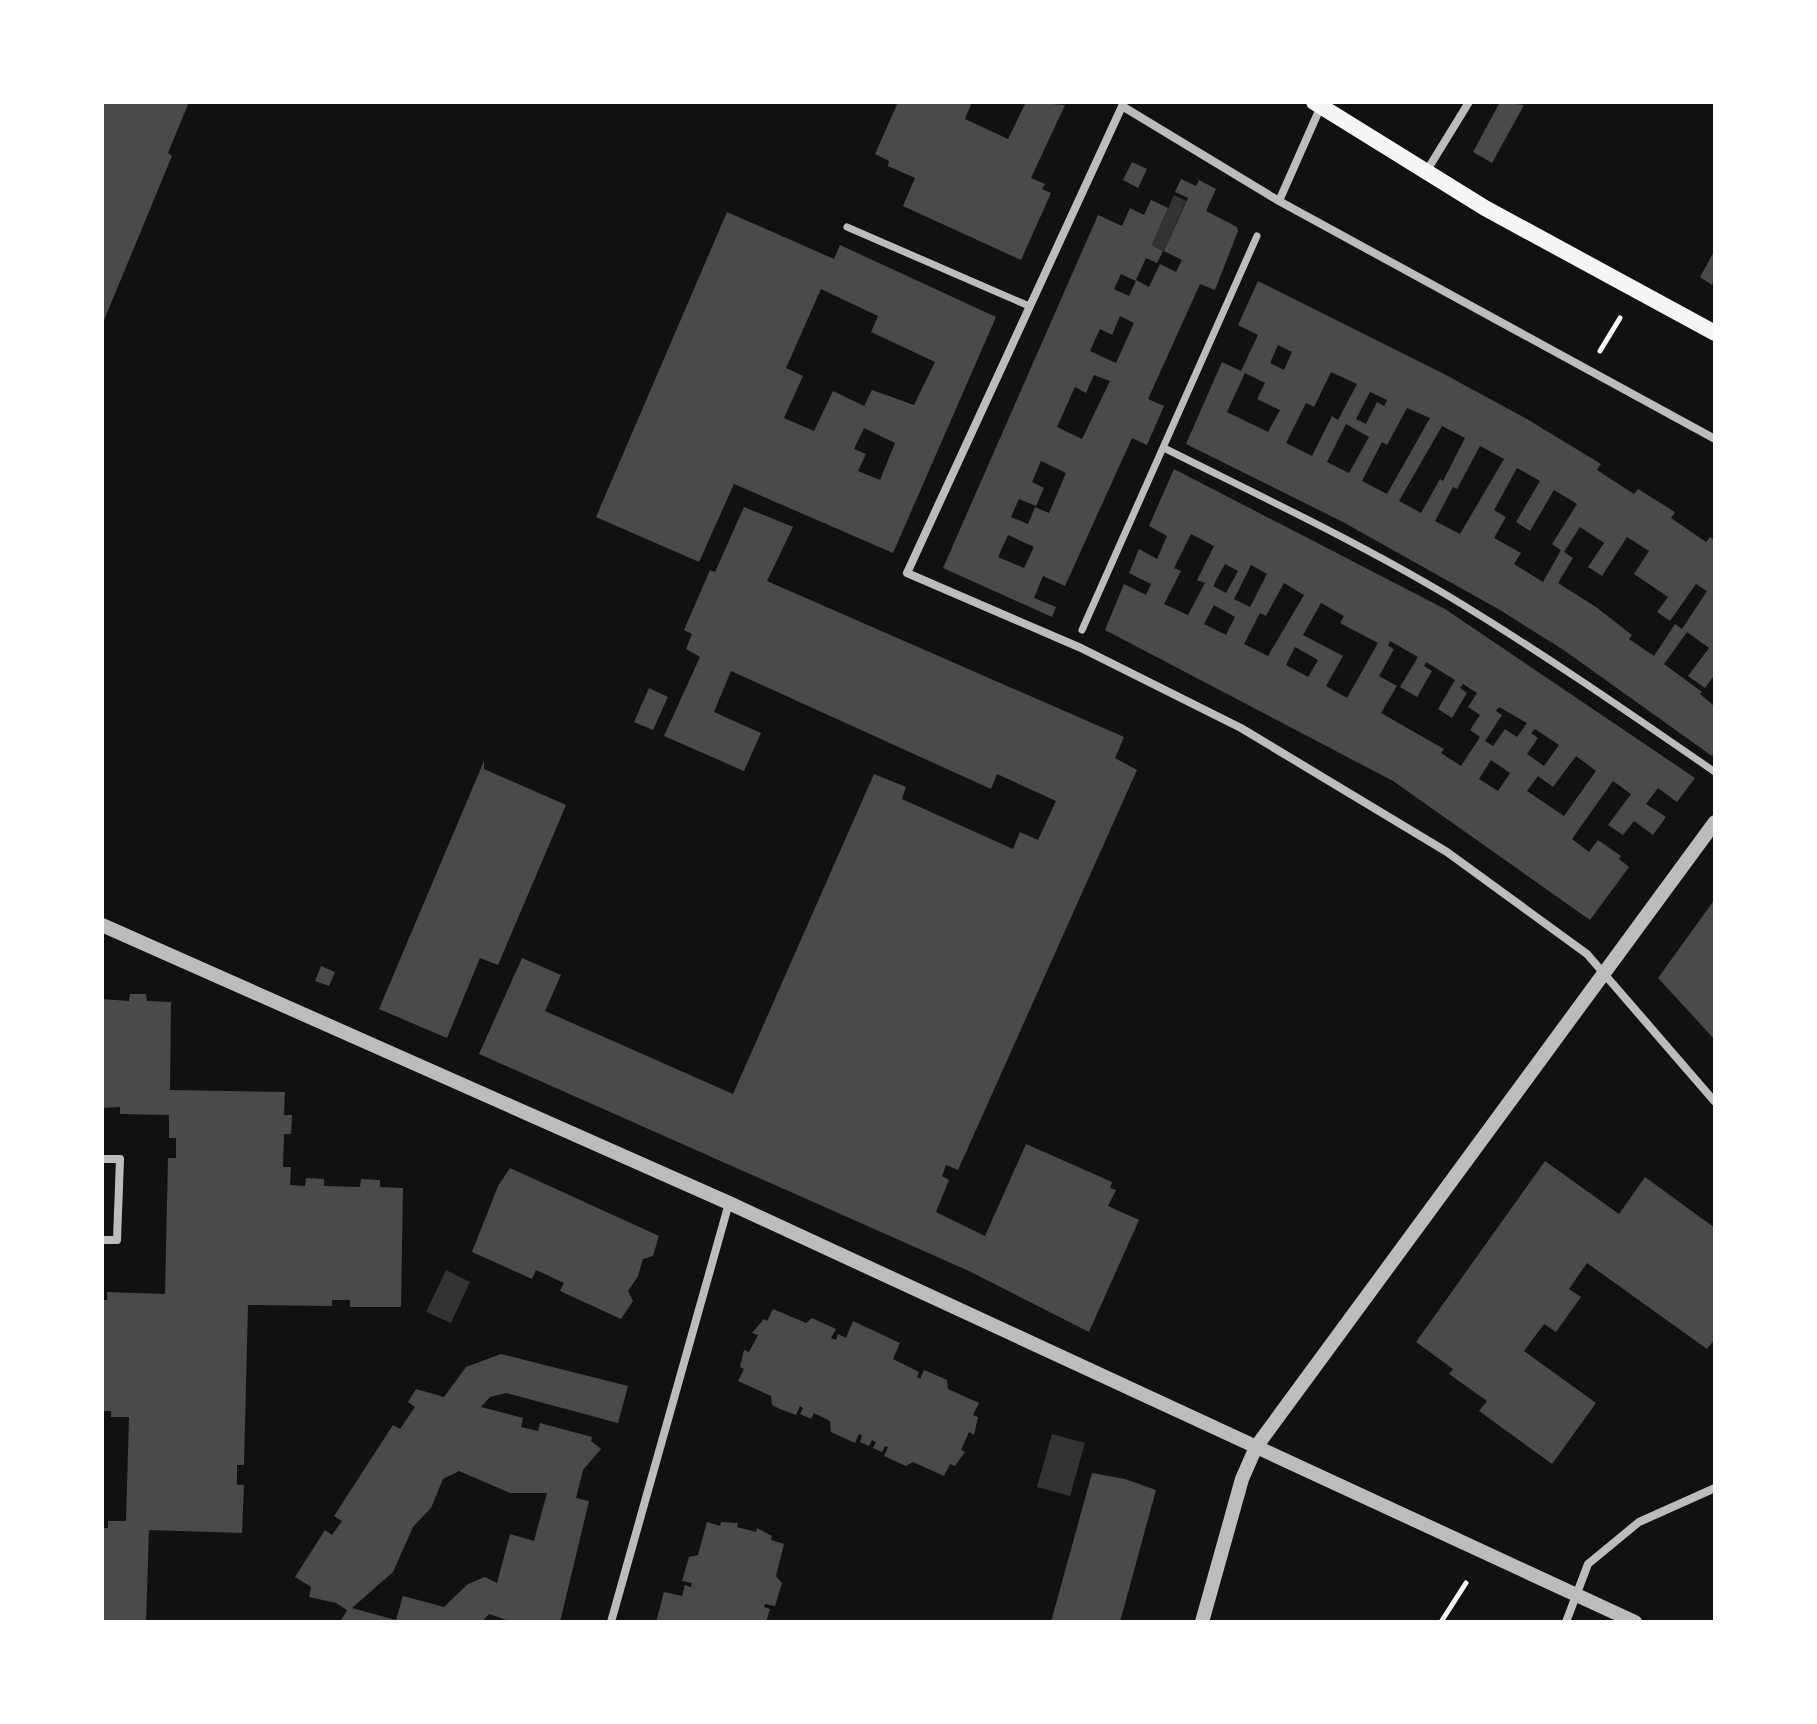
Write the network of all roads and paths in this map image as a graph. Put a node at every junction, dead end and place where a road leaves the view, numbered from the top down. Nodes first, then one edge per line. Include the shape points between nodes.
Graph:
1 (1469, 102) edge
2 (1123, 104) edge
3 (1318, 104) edge
4 (1426, 172) junction
5 (1279, 201) junction
6 (847, 227) dead end
7 (1257, 236) dead end
8 (1029, 306) junction
9 (1620, 318) dead end
10 (1715, 333) edge
11 (1589, 370) junction
12 (1715, 439) edge
13 (1164, 448) junction
14 (1082, 630) dead end
15 (1715, 772) edge
16 (1715, 822) edge
17 (102, 925) edge
18 (1602, 973) junction
19 (1715, 1102) edge
20 (102, 1159) edge
21 (729, 1203) junction
22 (102, 1240) edge
23 (1256, 1447) junction
24 (1715, 1488) edge
25 (1466, 1583) dead end
26 (1575, 1594) junction
27 (611, 1622) edge
28 (1202, 1622) edge
29 (1441, 1622) edge
30 (1566, 1622) edge
31 (1635, 1622) edge

1 - 4 street
2 - 5 street
2 - 8 street
3 - 4 main road
3 - 5 street
4 - 10 main road
5 - 11 street
6 - 8 street
7 - 13 street
8 - 18 street via 907,573 1081,648 1339,784 1447,852 1568,939
9 - 11 path
11 - 12 street
13 - 14 street
13 - 15 street via 1448,595 1555,661
16 - 18 street
17 - 21 street
18 - 19 street
18 - 23 street
20 - 22 street via 120,1159 117,1240
21 - 23 street
21 - 27 street
23 - 26 street
23 - 28 street
24 - 26 street via 1639,1522 1588,1564
25 - 29 path
26 - 30 street
26 - 31 street

